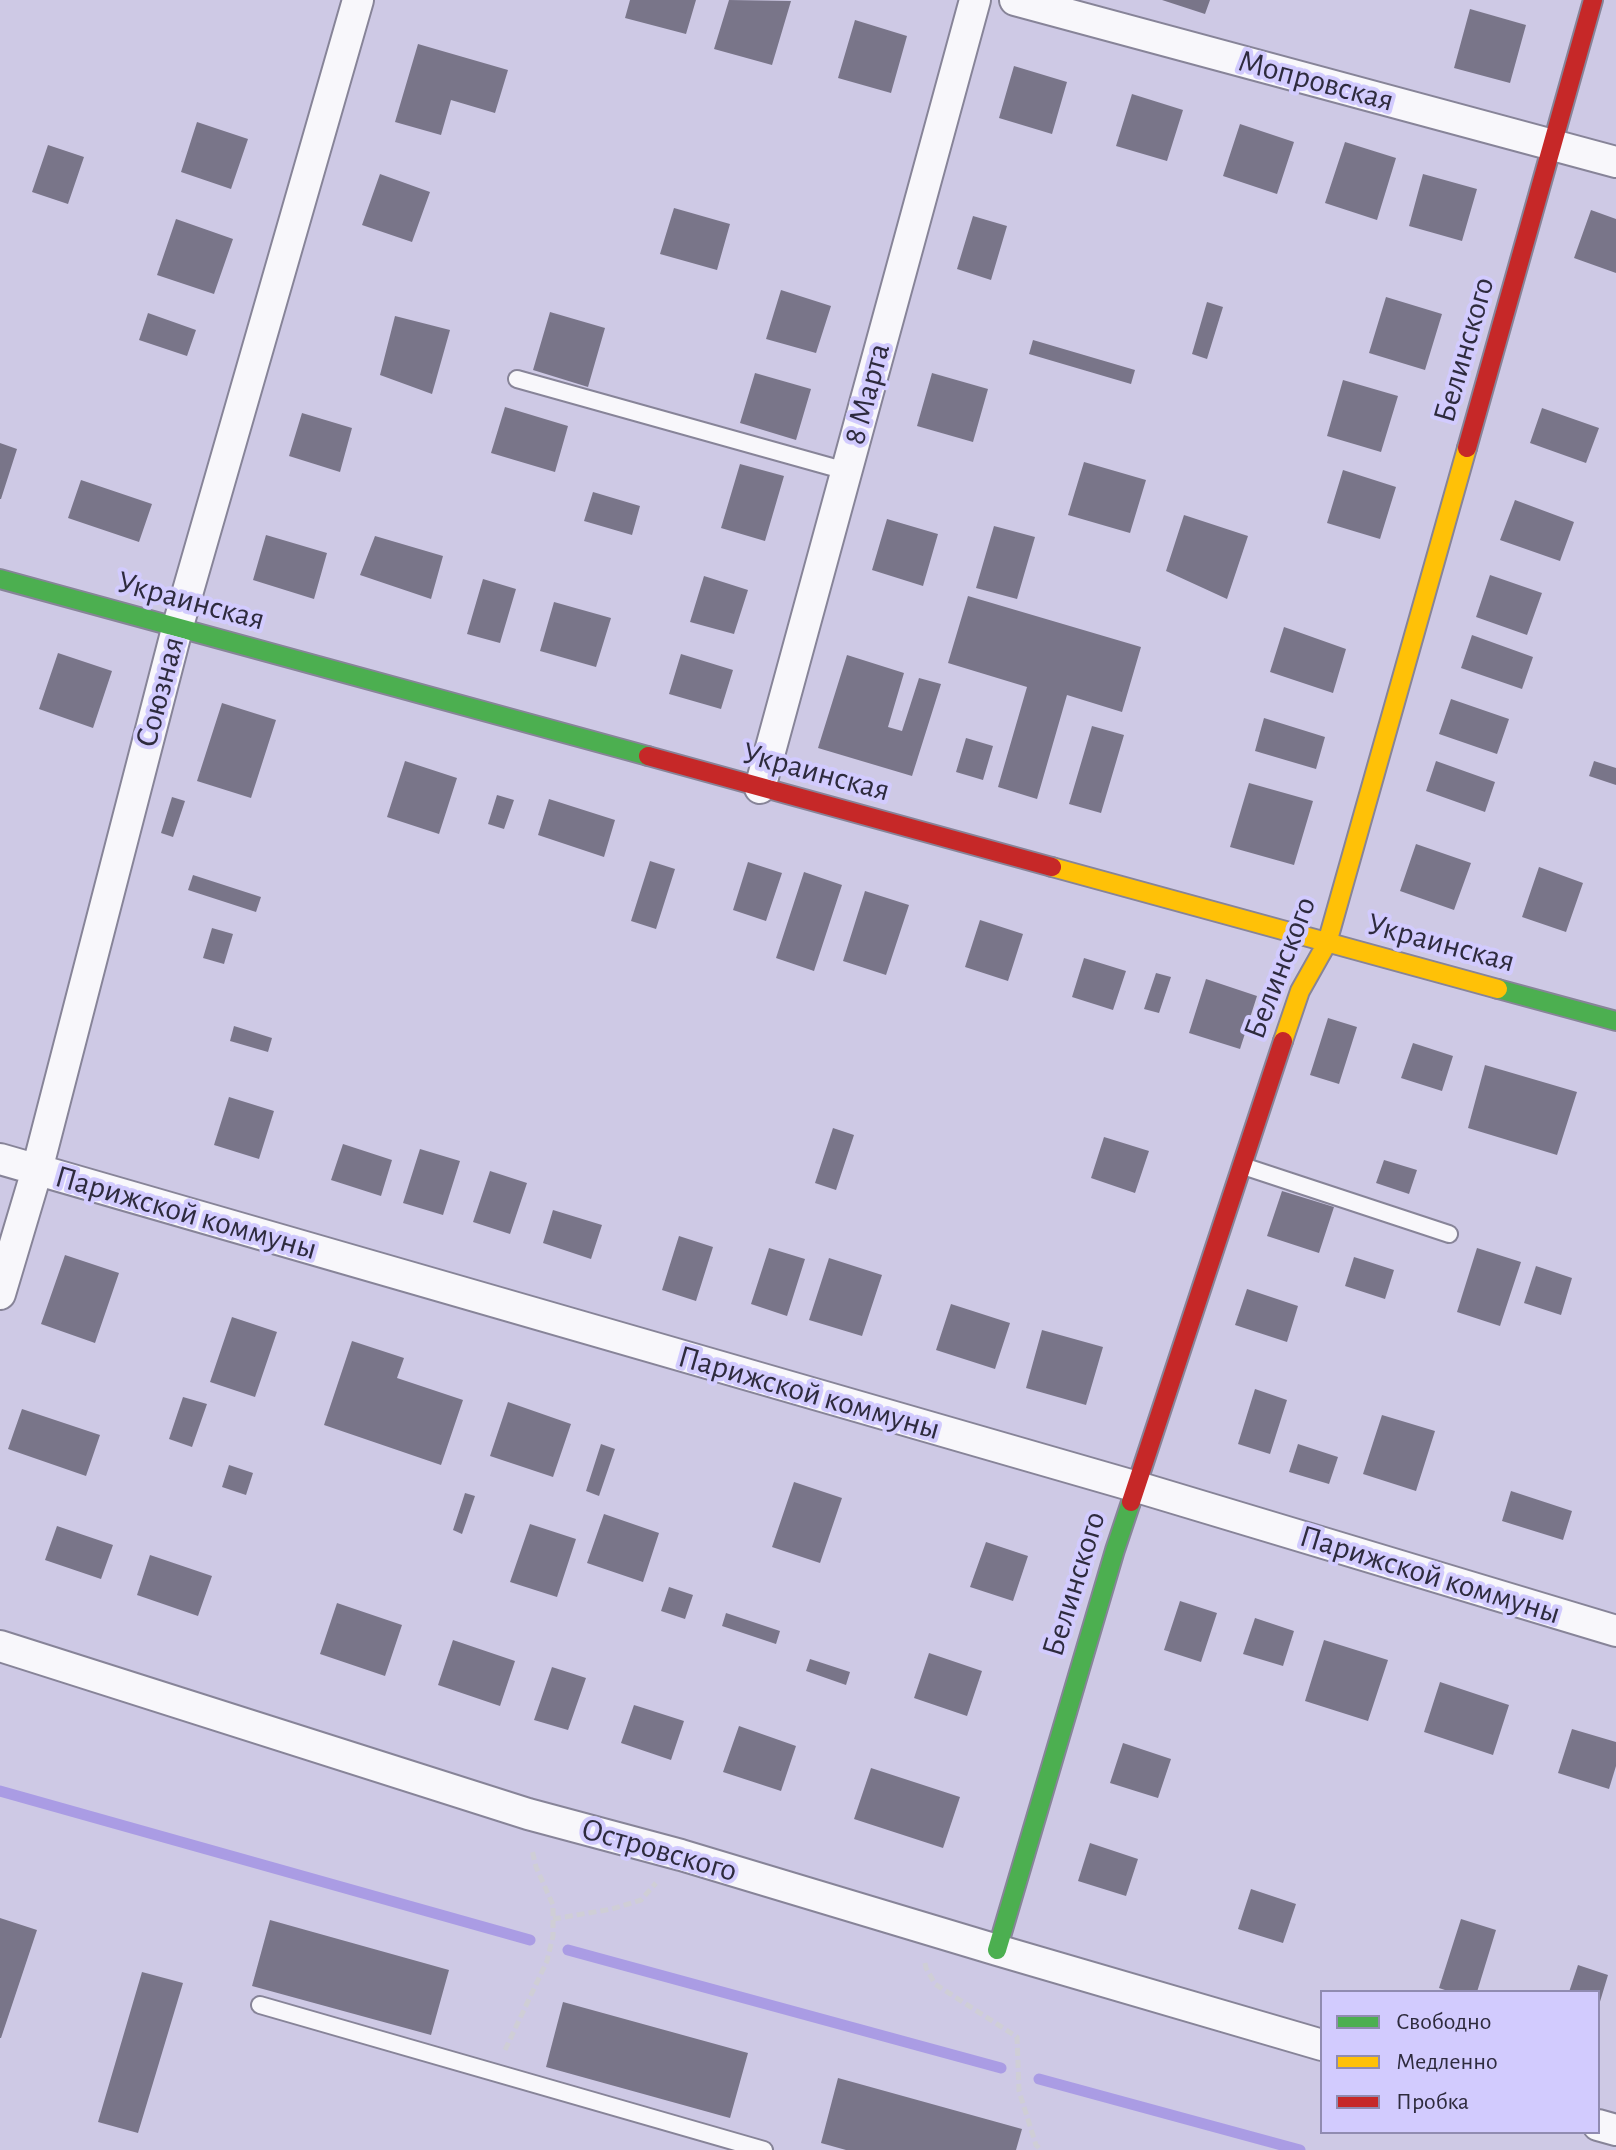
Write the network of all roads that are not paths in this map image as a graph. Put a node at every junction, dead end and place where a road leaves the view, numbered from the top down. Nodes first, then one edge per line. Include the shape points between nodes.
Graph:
1 (358, 0) edge
2 (975, 0) edge
3 (1015, 0) edge
4 (1593, 0) edge
5 (1553, 145) junction
6 (1616, 162) edge
7 (517, 379) dead end
8 (846, 471) junction
9 (0, 579) edge
10 (177, 629) junction
11 (760, 788) junction
12 (1327, 943) junction
13 (1616, 1021) edge
14 (0, 1159) edge
15 (1242, 1165) junction
16 (37, 1170) junction
17 (1449, 1234) dead end
18 (0, 1294) edge
19 (1136, 1487) junction
20 (1616, 1631) edge
21 (0, 1646) edge
22 (997, 1950) junction
23 (260, 2005) dead end
24 (1320, 2044) edge
25 (764, 2150) edge

1 - 10 street, Союзная
2 - 8 street, 8 Марта
3 - 5 street, Мопровская
4 - 5 street, Белинского
5 - 6 street, Мопровская
5 - 12 street, Белинского
7 - 8 lane
8 - 11 street, 8 Марта
9 - 10 street, Украинская
10 - 11 street, Украинская
10 - 16 street, Союзная
11 - 12 street, Украинская
12 - 13 street, Украинская
12 - 15 street, Белинского via 1300,991
14 - 16 street, Парижской коммуны
15 - 17 lane
15 - 19 street, Белинского
16 - 18 street, Союзная
16 - 19 street, Парижской коммуны
19 - 20 street, Парижской коммуны
19 - 22 street, Белинского
21 - 22 street, Островского via 528,1814
22 - 24 street, Островского
23 - 25 lane

